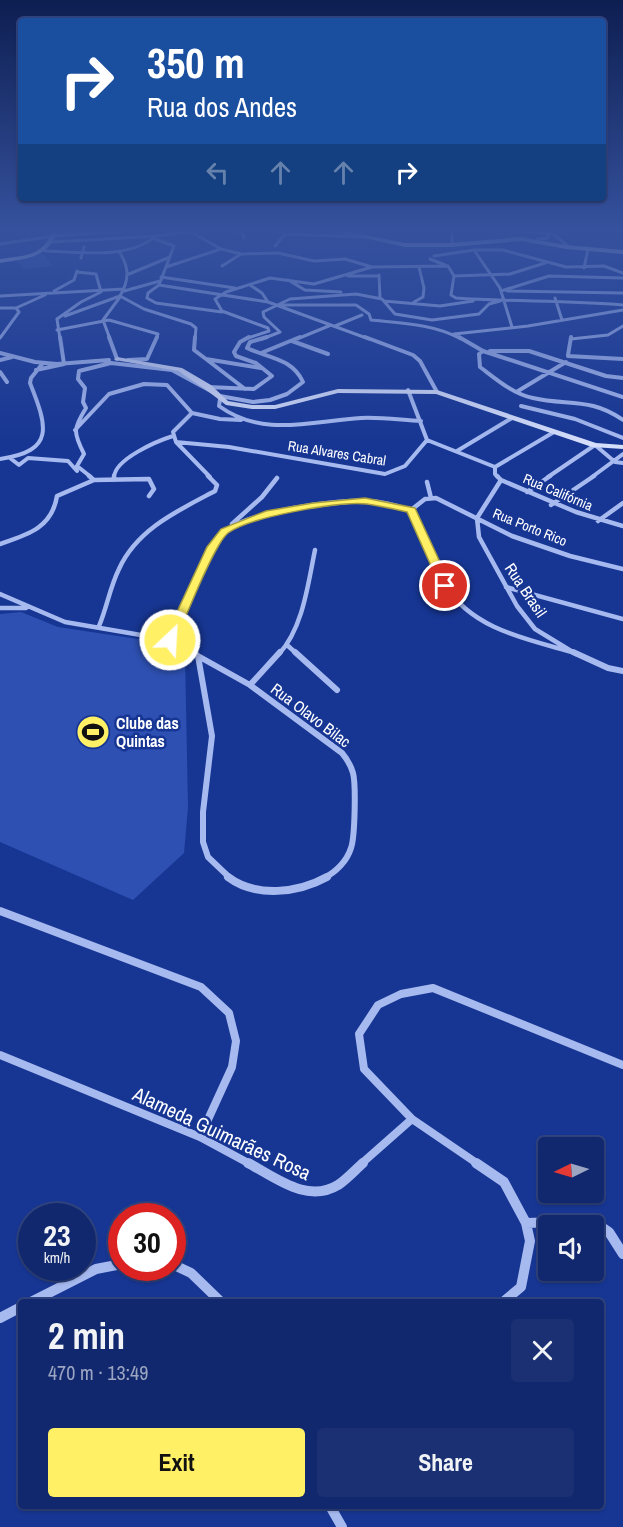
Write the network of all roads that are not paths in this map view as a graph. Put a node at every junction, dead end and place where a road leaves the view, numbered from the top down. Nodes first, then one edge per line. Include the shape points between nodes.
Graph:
1 (34, 300) edge
2 (85, 300) edge
3 (108, 300) edge
4 (117, 300) edge
5 (128, 300) edge
6 (150, 300) edge
7 (216, 300) edge
8 (256, 300) edge
9 (285, 300) edge
10 (383, 300) edge
11 (395, 300) edge
12 (416, 300) edge
13 (476, 300) edge
14 (483, 300) edge
15 (543, 300) edge
16 (556, 300) edge
17 (558, 300) edge
18 (500, 301) junction
19 (506, 301) junction
20 (268, 302) joint
21 (413, 302) junction
22 (275, 305) junction
23 (0, 308) edge
24 (16, 308) junction
25 (623, 308) edge
26 (223, 312) junction
27 (362, 315) dead end
28 (57, 319) junction
29 (103, 320) junction
30 (562, 320) junction
31 (332, 326) junction
32 (623, 326) edge
33 (512, 327) junction
34 (57, 330) junction
35 (453, 334) junction
36 (0, 338) edge
37 (291, 341) junction
38 (483, 351) junction
39 (1, 352) edge
40 (260, 353) junction
41 (328, 354) dead end
42 (568, 355) junction
43 (15, 357) junction
44 (117, 359) junction
45 (206, 359) junction
46 (623, 359) edge
47 (0, 360) edge
48 (566, 362) junction
49 (43, 363) junction
50 (64, 364) junction
51 (265, 369) junction
52 (36, 370) junction
53 (0, 372) edge
54 (549, 373) junction
55 (623, 378) edge
56 (7, 382) dead end
57 (208, 387) junction
58 (246, 389) junction
59 (408, 390) junction
60 (518, 391) junction
61 (437, 392) junction
62 (219, 397) junction
63 (623, 397) edge
64 (521, 406) dead end
65 (192, 413) junction
66 (512, 418) junction
67 (241, 420) junction
68 (623, 420) edge
69 (421, 422) junction
70 (75, 430) junction
71 (554, 432) junction
72 (173, 436) junction
73 (623, 438) edge
74 (427, 440) junction
75 (176, 442) junction
76 (595, 446) junction
77 (623, 447) edge
78 (456, 451) junction
79 (623, 454) edge
80 (10, 458) junction
81 (0, 459) edge
82 (615, 462) junction
83 (623, 463) edge
84 (495, 467) junction
85 (81, 471) junction
86 (277, 478) dead end
87 (94, 480) junction
88 (114, 480) junction
89 (501, 480) junction
90 (427, 482) dead end
91 (527, 492) junction
92 (149, 495) dead end
93 (431, 498) junction
94 (623, 503) edge
95 (550, 505) junction
96 (411, 510) junction
97 (477, 518) junction
98 (598, 521) junction
99 (623, 526) edge
100 (225, 531) junction
101 (0, 544) edge
102 (315, 550) dead end
103 (623, 568) edge
104 (506, 587) junction
105 (1, 596) edge
106 (0, 608) edge
107 (33, 609) junction
108 (623, 619) edge
109 (99, 626) junction
110 (170, 640) junction
111 (286, 645) junction
112 (572, 652) junction
113 (198, 655) junction
114 (623, 671) edge
115 (250, 685) junction
116 (337, 690) dead end
117 (0, 912) edge
118 (0, 1055) edge
119 (623, 1065) edge
120 (412, 1119) junction
121 (200, 1137) junction
122 (526, 1223) junction
123 (623, 1254) edge
124 (108, 1267) edge
125 (186, 1271) edge
126 (37, 1299) edge
127 (217, 1299) edge
128 (507, 1299) edge
129 (18, 1309) edge
130 (0, 1318) edge
131 (332, 1509) edge
132 (342, 1527) edge

1 - 24 street
2 - 28 street
3 - 28 street
4 - 29 street
5 - 45 street via 191,324 196,328 194,350
6 - 26 street
7 - 26 street
8 - 20 street
9 - 22 street
10 - 18 street via 395,314 432,320 479,314 489,304
11 - 21 street
12 - 21 street
13 - 21 street via 437,308
14 - 18 street
15 - 19 street
16 - 30 street
17 - 25 street
18 - 19 street
19 - 33 street
20 - 22 street
22 - 31 street
22 - 35 street via 356,305 377,322
22 - 40 street via 263,312 280,332 247,345
23 - 24 street
24 - 36 street via 18,316
25 - 30 street
26 - 51 street via 268,328 263,334 243,339 234,352
27 - 31 street
28 - 34 street
29 - 34 street
29 - 44 street
29 - 44 street via 158,334 145,360
30 - 33 street
31 - 37 street
31 - 61 street via 418,358
32 - 42 street via 608,335 571,337
33 - 35 street
34 - 50 street
35 - 38 street
37 - 40 street
37 - 41 street
38 - 48 street via 529,351
38 - 54 street
38 - 60 street via 479,354 480,367
39 - 43 street
40 - 62 street via 290,364 303,382 267,402
42 - 46 street
42 - 48 street
43 - 47 street
43 - 49 street
44 - 50 street
44 - 57 main road via 180,369
45 - 51 street
45 - 58 street
48 - 54 street
48 - 55 street
49 - 50 street
49 - 52 street
50 - 52 street
51 - 58 street via 271,374 270,379 260,387
52 - 80 street via 30,383 43,417 44,435 40,443
53 - 56 street
54 - 60 street
54 - 63 street
57 - 58 street
57 - 62 main road
59 - 61 main road
59 - 62 main road via 338,391 264,409 226,403
59 - 69 street
60 - 68 street via 536,400 569,400 606,408
61 - 66 main road
62 - 67 street via 219,406
62 - 70 street via 172,370 98,365 77,374 85,388 86,408
64 - 73 street via 575,419
65 - 67 street
65 - 70 street via 171,388 153,383 114,391
65 - 72 street
66 - 71 main road
66 - 78 street
67 - 69 street via 295,426 365,418
69 - 74 street
70 - 85 street via 83,451 78,462
71 - 76 main road
71 - 84 street
72 - 75 street
72 - 88 street via 147,446 121,465
74 - 75 street, Rua Alvares Cabral via 409,465 385,474 229,447
74 - 78 street
75 - 109 street via 217,485 215,491 159,520 140,538 122,561
76 - 77 main road
76 - 82 street
76 - 91 street
78 - 84 street
79 - 82 street
80 - 81 street
80 - 85 street via 19,465 28,458 68,461 74,470
82 - 83 street
82 - 95 street
84 - 89 street, Rua Califórnia
85 - 87 street
86 - 100 street
87 - 88 street
87 - 101 street via 57,496 55,509 33,533
88 - 92 street via 149,479 154,489
89 - 91 street, Rua Califórnia
89 - 97 street
90 - 93 street
91 - 95 street, Rua Califórnia
93 - 96 street
93 - 97 street, Rua Porto Rico
94 - 98 street
95 - 98 street, Rua Califórnia
96 - 100 street via 365,501 313,506 266,514
96 - 112 street via 445,586 457,601 479,619 505,632
97 - 103 street, Rua Porto Rico via 570,556
97 - 104 street, Rua Brasil via 479,537
98 - 99 street, Rua Califórnia
100 - 110 street via 212,547
102 - 111 street via 303,604
104 - 108 street
104 - 112 street, Rua Brasil via 536,629
105 - 107 street
106 - 107 street
107 - 109 street via 65,622
109 - 110 street
110 - 113 street
111 - 115 street
111 - 116 street
112 - 114 street, Rua Brasil
113 - 115 street, Rua Olavo Bilac
113 - 115 street, Rua Olavo Bilac via 212,735 201,827 207,855 232,879 256,891 280,891 323,882 351,850 355,782 352,766 342,753
117 - 121 street via 201,987 229,1013 236,1041 232,1067
118 - 121 street, Alameda Guimarães Rosa
119 - 120 street via 433,988 401,994 378,1005 359,1034 360,1053 364,1069
120 - 121 street, Alameda Guimarães Rosa via 338,1185 318,1193 298,1190
120 - 122 street via 504,1182
122 - 123 street via 593,1221 609,1232
122 - 128 street via 530,1241 521,1287
124 - 126 street
125 - 127 street
129 - 130 street
131 - 132 street

